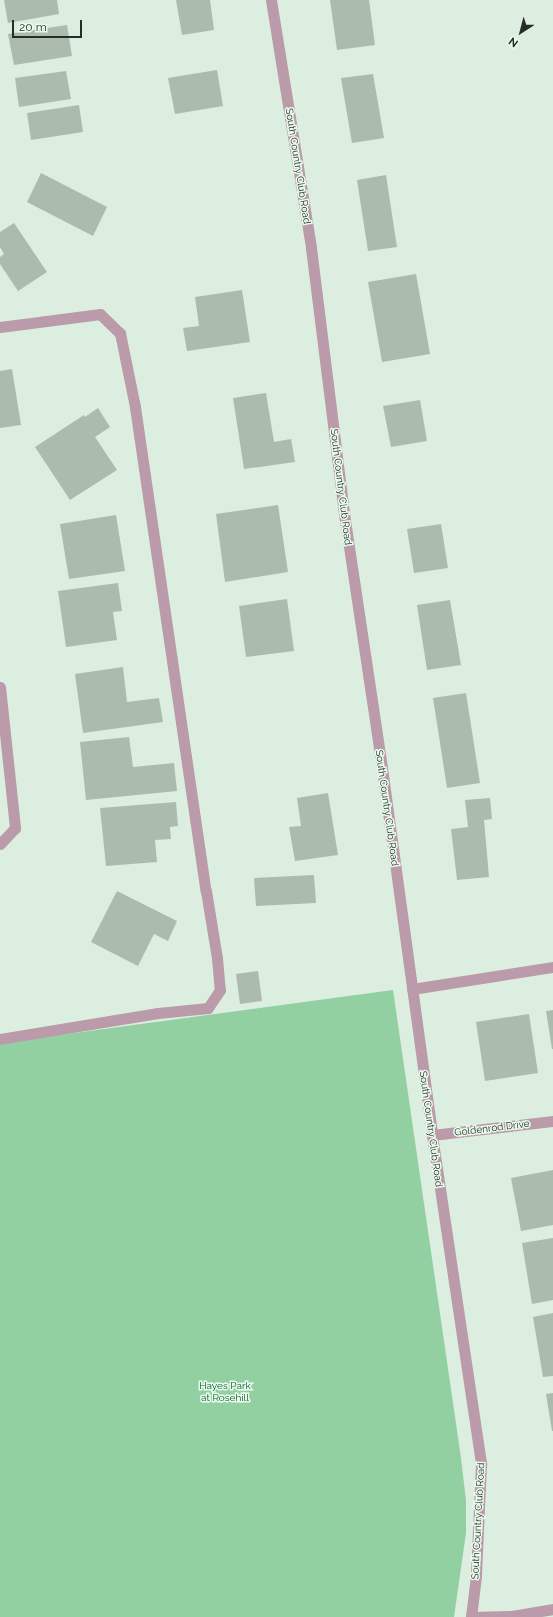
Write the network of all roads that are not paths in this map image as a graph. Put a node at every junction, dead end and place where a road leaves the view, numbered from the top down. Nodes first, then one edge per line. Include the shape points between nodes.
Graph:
1 (271, 0) edge
2 (0, 327) edge
3 (0, 687) edge
4 (1, 843) edge
5 (553, 967) edge
6 (412, 989) junction
7 (0, 1039) edge
8 (553, 1120) edge
9 (432, 1135) junction
10 (553, 1608) edge
11 (471, 1617) edge

1 - 6 street, South Country Club Road via 311,248 345,520
2 - 7 street via 100,314 120,333 135,407 220,990 208,1008 158,1013
3 - 4 street via 15,828
5 - 6 street
6 - 9 street, South Country Club Road
8 - 9 street, Goldenrod Drive
9 - 11 street, South Country Club Road via 481,1464 476,1576
10 - 11 street via 512,1616

